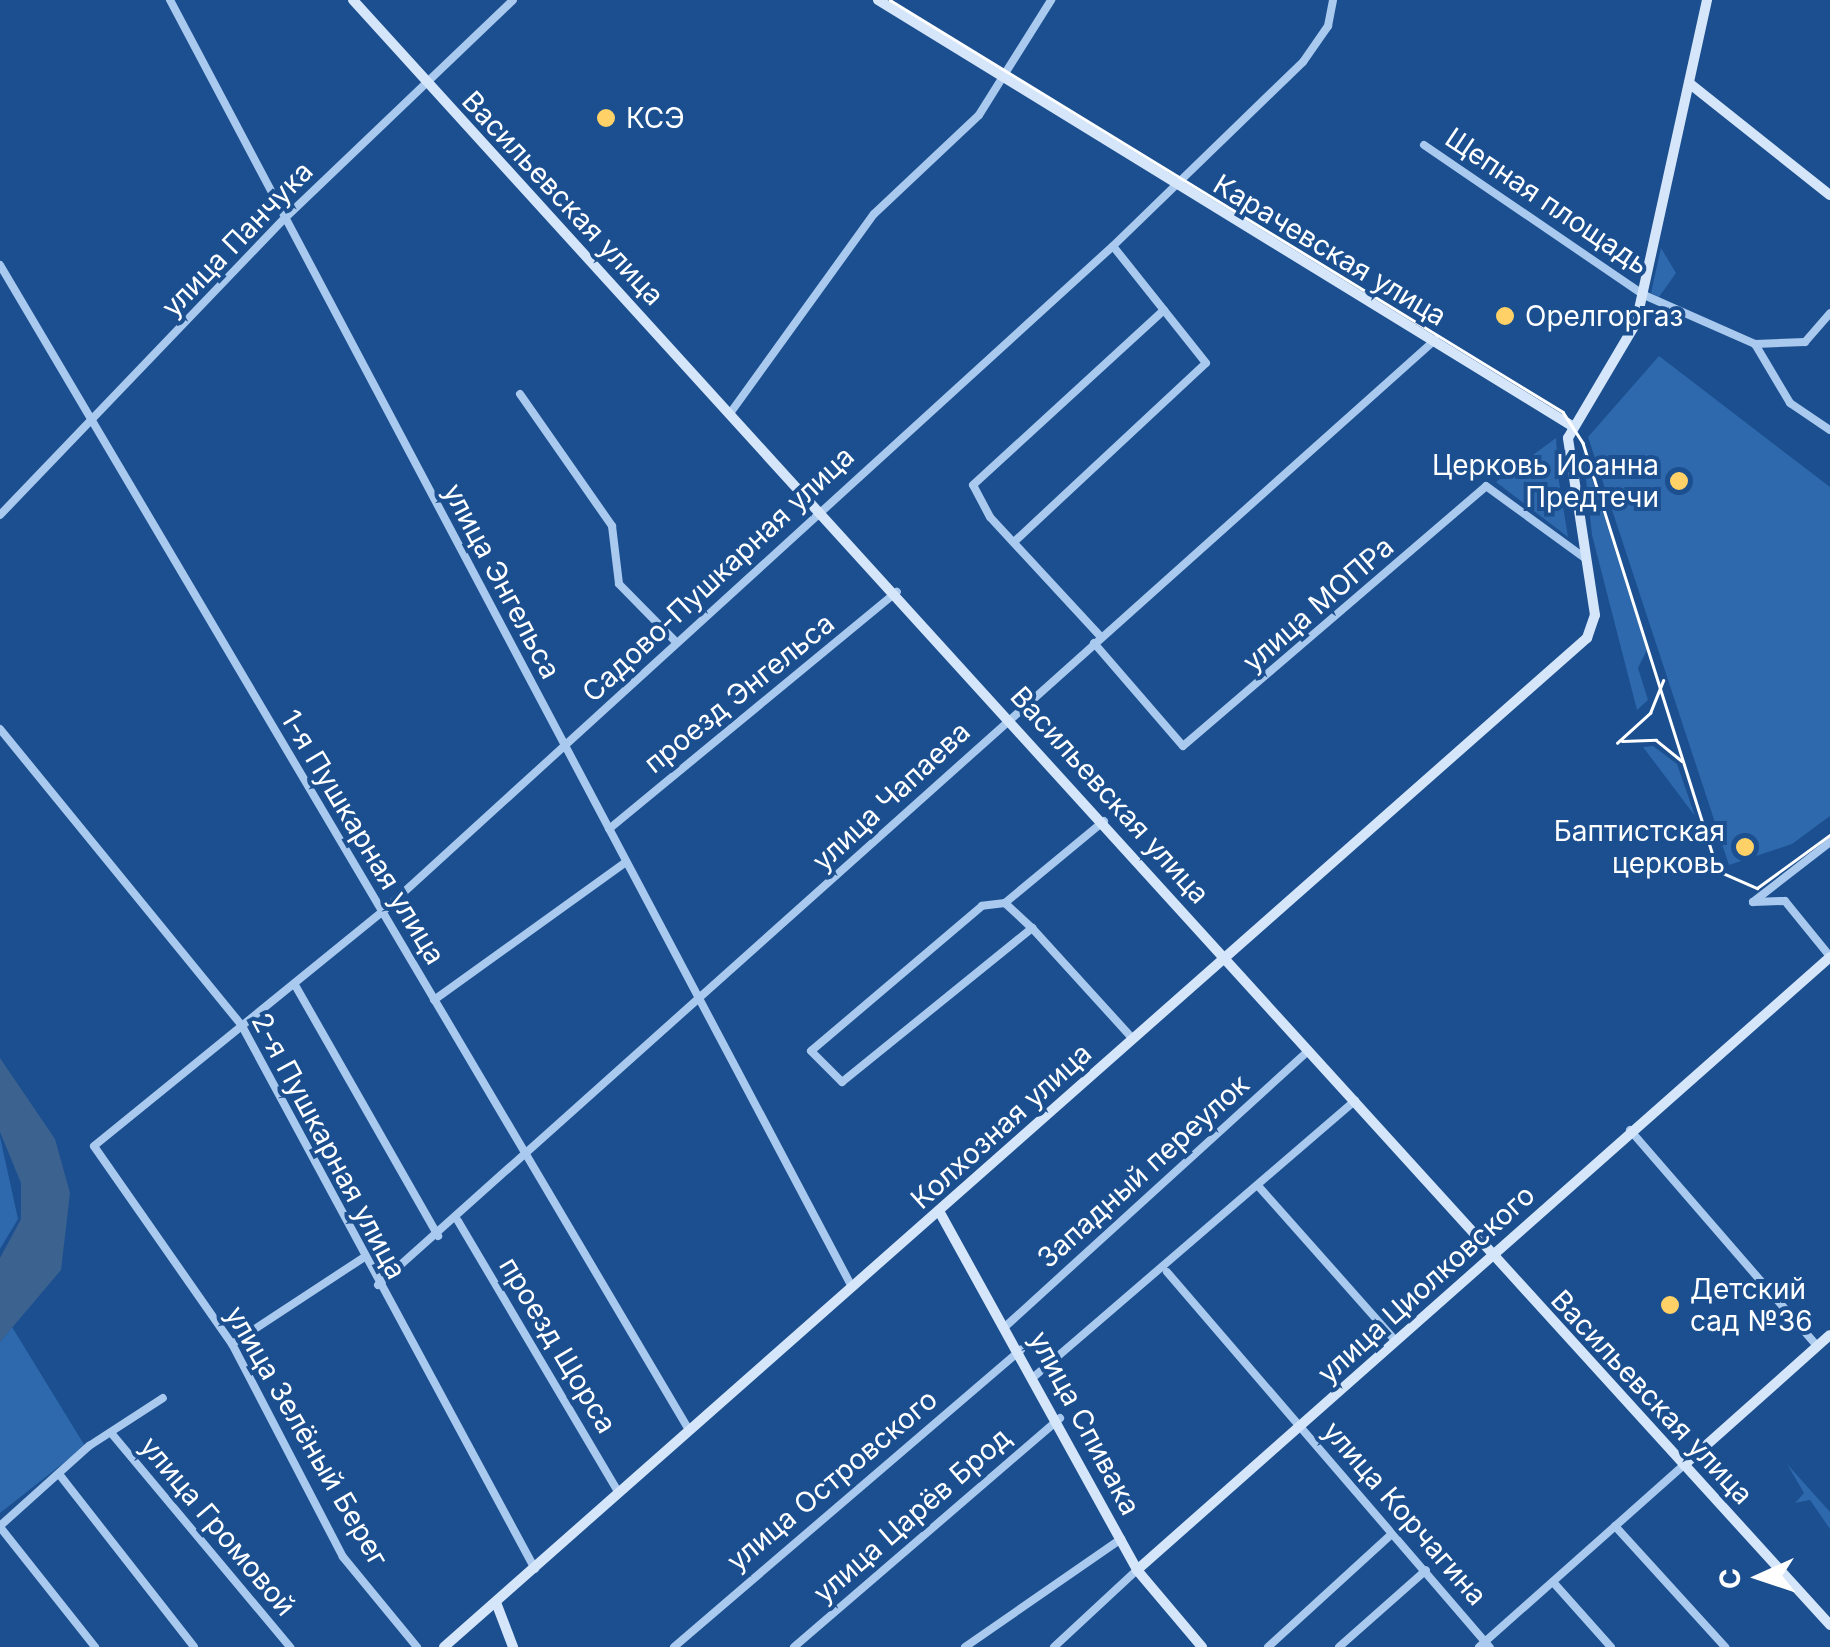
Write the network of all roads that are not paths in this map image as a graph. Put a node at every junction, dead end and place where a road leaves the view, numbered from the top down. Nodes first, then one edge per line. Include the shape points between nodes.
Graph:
1 (170, 0) edge
2 (353, 0) edge
3 (513, 0) edge
4 (878, 0) edge
5 (1050, 0) edge
6 (1333, 0) edge
7 (1707, 0) edge
8 (1005, 76) junction
9 (1689, 83) junction
10 (426, 84) junction
11 (1424, 145) dead end
12 (1180, 184) junction
13 (1830, 195) edge
14 (285, 218) junction
15 (1113, 246) junction
16 (0, 265) edge
17 (1644, 295) junction
18 (1164, 310) junction
19 (1830, 313) edge
20 (1435, 340) junction
21 (1755, 344) junction
22 (520, 394) dead end
23 (732, 412) junction
24 (91, 423) junction
25 (1572, 426) junction
26 (1830, 430) edge
27 (820, 509) junction
28 (0, 515) edge
29 (1014, 542) junction
30 (1586, 560) junction
31 (896, 592) junction
32 (674, 640) junction
33 (1097, 640) junction
34 (1010, 718) junction
35 (0, 729) edge
36 (564, 748) junction
37 (1104, 820) junction
38 (609, 829) junction
39 (1830, 842) edge
40 (626, 862) junction
41 (1005, 903) junction
42 (381, 913) junction
43 (1032, 928) junction
44 (1224, 955) junction
45 (1829, 956) edge
46 (295, 984) junction
47 (434, 1000) junction
48 (697, 1005) junction
49 (242, 1026) junction
50 (1133, 1039) junction
51 (1309, 1050) junction
52 (1355, 1102) junction
53 (1630, 1130) junction
54 (94, 1146) joint
55 (530, 1157) junction
56 (1260, 1188) junction
57 (939, 1211) junction
58 (458, 1220) junction
59 (438, 1236) junction
60 (1490, 1253) junction
61 (363, 1258) junction
62 (1166, 1272) junction
63 (378, 1285) junction
64 (852, 1287) junction
65 (1007, 1325) junction
66 (1830, 1335) edge
67 (1396, 1340) junction
68 (232, 1344) junction
69 (1817, 1346) junction
70 (1020, 1350) junction
71 (1036, 1376) junction
72 (163, 1398) dead end
73 (1060, 1418) junction
74 (1302, 1426) junction
75 (689, 1430) junction
76 (112, 1434) junction
77 (1684, 1466) junction
78 (59, 1474) junction
79 (619, 1492) junction
80 (1614, 1526) junction
81 (0, 1527) edge
82 (1393, 1533) junction
83 (1121, 1540) junction
84 (535, 1569) junction
85 (1137, 1570) junction
86 (1426, 1570) junction
87 (1553, 1582) junction
88 (497, 1606) junction
89 (1830, 1625) edge
90 (1485, 1645) edge
91 (95, 1647) edge
92 (194, 1647) edge
93 (290, 1647) edge
94 (416, 1647) edge
95 (444, 1647) edge
96 (513, 1647) edge
97 (674, 1647) edge
98 (794, 1647) edge
99 (965, 1647) edge
100 (1054, 1647) edge
101 (1202, 1647) edge
102 (1268, 1647) edge
103 (1340, 1647) edge
104 (1611, 1647) edge
105 (1725, 1647) edge

1 - 14 street, улица Энгельса
2 - 10 street, Васильевская улица
3 - 10 street, улица Панчука
4 - 8 street, Карачевская улица
5 - 8 street
6 - 12 street, Садово-Пушкарная улица via 1328,26 1303,62
7 - 9 street
8 - 12 street, Карачевская улица
8 - 23 street via 979,115 874,214
9 - 13 street
9 - 17 street
10 - 14 street, улица Панчука
10 - 23 street, Васильевская улица
11 - 17 street, Щепная площадь
12 - 15 street, Садово-Пушкарная улица
12 - 20 street, Карачевская улица
14 - 24 street, улица Панчука
14 - 36 street, улица Энгельса
15 - 18 street
15 - 27 street, Садово-Пушкарная улица
16 - 24 street, 1-я Пушкарная улица
17 - 21 street, Щепная площадь
17 - 25 street via 1613,373
18 - 29 street via 1202,353 1204,368
18 - 29 street via 972,485
19 - 21 street via 1805,342
20 - 25 street, Карачевская улица
20 - 33 street, улица Чапаева
21 - 26 street via 1790,403
22 - 32 street via 612,526 620,584
23 - 27 street, Васильевская улица
24 - 28 street, улица Панчука
24 - 42 street, 1-я Пушкарная улица
25 - 30 street via 1567,455
27 - 31 street, Васильевская улица
27 - 32 street, Садово-Пушкарная улица
29 - 33 street
30 - 33 street, улица МОПРа via 1501,488 1486,486 1183,746
30 - 44 street, Колхозная улица via 1595,615 1587,638
31 - 34 street, Васильевская улица
31 - 38 street, проезд Энгельса
32 - 36 street, Садово-Пушкарная улица
33 - 34 street, улица Чапаева
34 - 37 street, Васильевская улица
34 - 48 street, улица Чапаева
35 - 49 street, 2-я Пушкарная улица
36 - 38 street, улица Энгельса
36 - 42 street, Садово-Пушкарная улица
37 - 41 street
37 - 44 street, Васильевская улица
38 - 40 street, улица Энгельса
39 - 45 street via 1753,902 1785,901
40 - 47 street
40 - 48 street, улица Энгельса
41 - 43 street
41 - 43 street via 982,906 812,1046 842,1082
42 - 46 street, Садово-Пушкарная улица
42 - 47 street, 1-я Пушкарная улица
43 - 50 street
44 - 50 street, Колхозная улица
44 - 51 street, Васильевская улица
45 - 53 street, улица Циолковского
46 - 49 street, Садово-Пушкарная улица
46 - 59 street
47 - 55 street, 1-я Пушкарная улица
48 - 55 street, улица Чапаева
48 - 64 street, улица Энгельса
49 - 54 street, Садово-Пушкарная улица
49 - 61 street, 2-я Пушкарная улица
50 - 57 street, Колхозная улица
51 - 52 street, Васильевская улица
51 - 65 street, Западный переулок
52 - 56 street
52 - 60 street, Васильевская улица
53 - 60 street, улица Циолковского
53 - 69 street
54 - 68 street, улица Зелёный Берег
55 - 58 street, улица Чапаева
55 - 75 street, 1-я Пушкарная улица
56 - 62 street
56 - 67 street
57 - 64 street, Колхозная улица
57 - 65 street, улица Спивака
58 - 59 street, улица Чапаева
58 - 79 street, проезд Щорса
59 - 63 street, улица Чапаева
60 - 67 street, улица Циолковского
60 - 77 street, Васильевская улица
61 - 63 street, 2-я Пушкарная улица
61 - 68 street
62 - 71 street
62 - 74 street, улица Корчагина
63 - 84 street, 2-я Пушкарная улица
64 - 75 street, Колхозная улица
65 - 70 street, улица Спивака
66 - 69 street
67 - 74 street, улица Циолковского
68 - 94 street, улица Зелёный Берег via 344,1557
69 - 77 street
70 - 71 street, улица Спивака
70 - 97 street, улица Островского
71 - 73 street, улица Спивака
72 - 76 street
73 - 83 street, улица Спивака
73 - 98 street, улица Царёв Брод
74 - 82 street, улица Корчагина
74 - 85 street, улица Циолковского
75 - 79 street, Колхозная улица
76 - 78 street
76 - 93 street, улица Громовой
77 - 80 street
77 - 89 street, Васильевская улица
78 - 81 street
78 - 92 street
79 - 84 street, Колхозная улица
80 - 87 street
80 - 105 street
81 - 91 street
82 - 86 street, улица Корчагина
82 - 102 street
83 - 85 street, улица Спивака
83 - 99 street
84 - 88 street, Колхозная улица
85 - 100 street, улица Циолковского
85 - 101 street, улица Спивака
86 - 90 street, улица Корчагина
86 - 103 street
87 - 90 street
87 - 104 street
88 - 95 street, Колхозная улица
88 - 96 street

